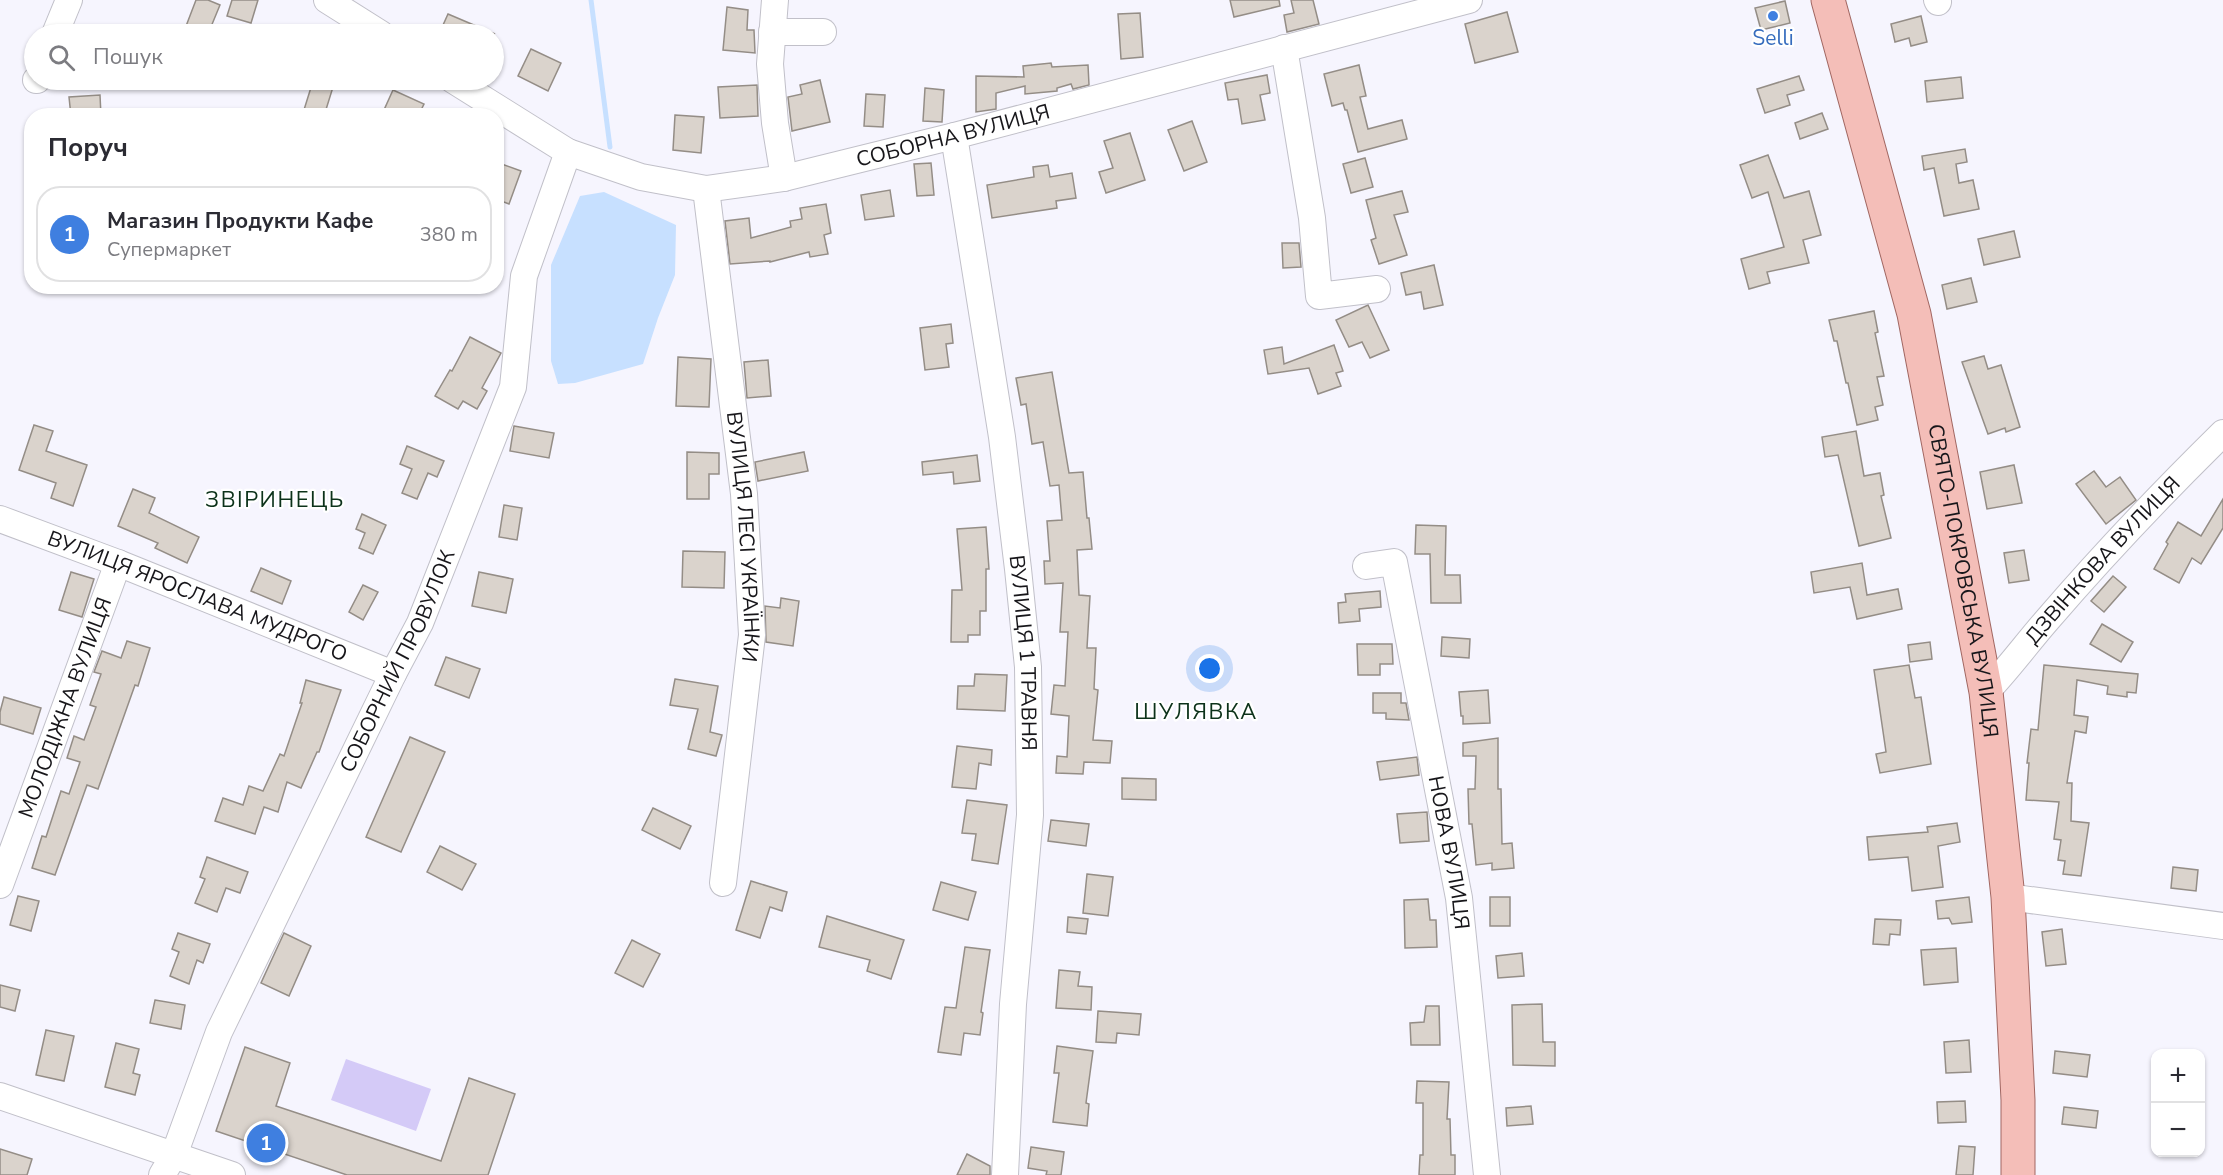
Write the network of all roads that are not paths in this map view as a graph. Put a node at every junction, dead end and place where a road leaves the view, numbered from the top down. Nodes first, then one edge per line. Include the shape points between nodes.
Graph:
1 (69, 0) edge
2 (327, 0) edge
3 (775, 0) edge
4 (1469, 0) edge
5 (1828, 0) edge
6 (59, 24) edge
7 (365, 24) edge
8 (772, 32) junction
9 (823, 32) dead end
10 (1284, 48) junction
11 (469, 90) edge
12 (498, 108) edge
13 (504, 112) edge
14 (954, 136) junction
15 (568, 152) junction
16 (784, 178) junction
17 (706, 189) junction
18 (1377, 289) dead end
19 (2223, 433) edge
20 (0, 519) edge
21 (118, 563) junction
22 (1366, 566) dead end
23 (393, 674) junction
24 (1986, 692) junction
25 (723, 883) dead end
26 (0, 885) edge
27 (2008, 897) junction
28 (2223, 926) edge
29 (0, 1096) edge
30 (168, 1165) edge
31 (232, 1175) edge
32 (1005, 1175) edge
33 (1487, 1175) edge
34 (2018, 1175) edge

1 - 6 street
2 - 7 street
3 - 8 street
4 - 10 street, СОБОРНА ВУЛИЦЯ
5 - 24 main road, СВЯТО-ПОКРОВСЬКА ВУЛИЦЯ via 1914,314
8 - 9 street
8 - 16 street via 770,64
10 - 14 street, СОБОРНА ВУЛИЦЯ
10 - 18 street via 1312,218 1318,296
11 - 12 street, СОБОРНА ВУЛИЦЯ
13 - 15 street, СОБОРНА ВУЛИЦЯ
14 - 16 street, СОБОРНА ВУЛИЦЯ
14 - 32 street, ВУЛИЦЯ 1 ТРАВНЯ via 1002,437 1028,668 1030,814 1013,1004
15 - 17 street, СОБОРНА ВУЛИЦЯ via 641,177
15 - 23 street, СОБОРНИЙ ПРОВУЛОК via 524,276 513,387 420,622
16 - 17 street, СОБОРНА ВУЛИЦЯ
17 - 25 street, ВУЛИЦЯ ЛЕСІ УКРАЇНКИ via 744,494 752,635
19 - 24 street, ДЗВІНКОВА ВУЛИЦЯ via 2153,502
20 - 21 street, ВУЛИЦЯ ЯРОСЛАВА МУДРОГО
21 - 23 street, ВУЛИЦЯ ЯРОСЛАВА МУДРОГО
21 - 26 street, МОЛОДІЖНА ВУЛИЦЯ
22 - 33 street, НОВА ВУЛИЦЯ via 1394,562 1460,898
23 - 30 street, СОБОРНИЙ ПРОВУЛОК via 219,1032
24 - 27 main road, СВЯТО-ПОКРОВСЬКА ВУЛИЦЯ
27 - 28 street
27 - 34 main road, СВЯТО-ПОКРОВСЬКА ВУЛИЦЯ
29 - 30 street
30 - 31 street

